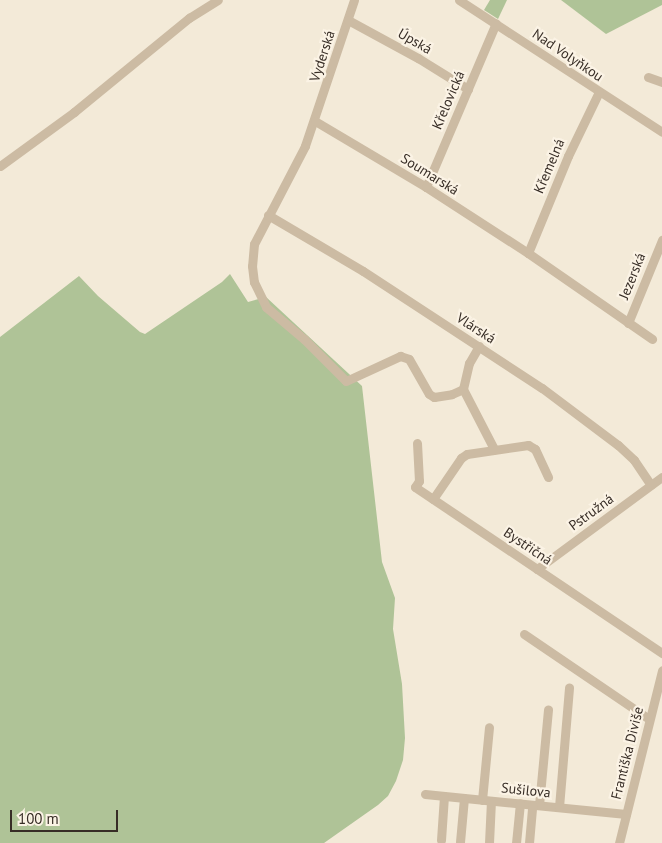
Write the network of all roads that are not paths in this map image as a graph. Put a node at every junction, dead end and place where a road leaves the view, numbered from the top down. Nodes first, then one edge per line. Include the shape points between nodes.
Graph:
1 (218, 0) edge
2 (354, 0) edge
3 (459, 0) edge
4 (348, 20) junction
5 (496, 23) junction
6 (648, 77) dead end
7 (662, 82) edge
8 (468, 89) junction
9 (599, 92) junction
10 (315, 121) junction
11 (662, 132) edge
12 (0, 166) edge
13 (426, 187) junction
14 (268, 215) junction
15 (662, 240) edge
16 (528, 253) junction
17 (628, 323) junction
18 (652, 339) dead end
19 (479, 346) junction
20 (464, 389) junction
21 (417, 443) dead end
22 (494, 449) junction
23 (548, 477) dead end
24 (662, 477) edge
25 (651, 485) junction
26 (433, 499) junction
27 (537, 569) junction
28 (524, 634) dead end
29 (662, 653) edge
30 (662, 670) edge
31 (569, 687) dead end
32 (548, 709) dead end
33 (649, 719) junction
34 (489, 727) dead end
35 (424, 794) dead end
36 (444, 796) junction
37 (464, 798) junction
38 (487, 800) junction
39 (520, 804) junction
40 (536, 805) junction
41 (559, 807) junction
42 (626, 814) junction
43 (441, 840) dead end
44 (460, 842) dead end
45 (489, 843) edge
46 (516, 843) edge
47 (529, 843) edge
48 (619, 843) edge

1 - 12 street via 189,18 74,112
2 - 4 street, Vyderská
3 - 5 street, Nad Volyňkou
4 - 8 street, Úpská
4 - 10 street, Vyderská
5 - 8 street, Křelovická
5 - 9 street, Nad Volyňkou
6 - 7 street
8 - 13 street, Křelovická
9 - 11 street, Nad Volyňkou
9 - 16 street, Křemelná via 568,156
10 - 13 street, Soumarská
10 - 14 street, Vyderská
13 - 16 street, Soumarská
14 - 19 street, Vlárská
14 - 20 street, Vyderská via 254,244 252,266 256,289 266,307 304,339 346,382 400,356 409,359 434,398
15 - 17 street, Jezerská
16 - 17 street, Soumarská
17 - 18 street, Soumarská
19 - 20 street via 469,363
19 - 25 street, Vlárská via 591,424 634,460
20 - 22 street
21 - 26 street, Bystřičná via 419,481 415,487
22 - 23 street via 528,445 535,449
22 - 26 street via 461,458
24 - 25 street, Pstružná
25 - 27 street, Pstružná
26 - 27 street, Bystřičná
27 - 29 street, Bystřičná
28 - 33 street
30 - 33 street, Františka Diviše
31 - 41 street
32 - 40 street
33 - 42 street, Františka Diviše
34 - 38 street
35 - 36 street, Sušilova
36 - 37 street, Sušilova
36 - 43 street
37 - 38 street, Sušilova
37 - 44 street
38 - 39 street, Sušilova
38 - 45 street
39 - 40 street, Sušilova
39 - 46 street
40 - 41 street, Sušilova
40 - 47 street
41 - 42 street, Sušilova
42 - 48 street, Františka Diviše

